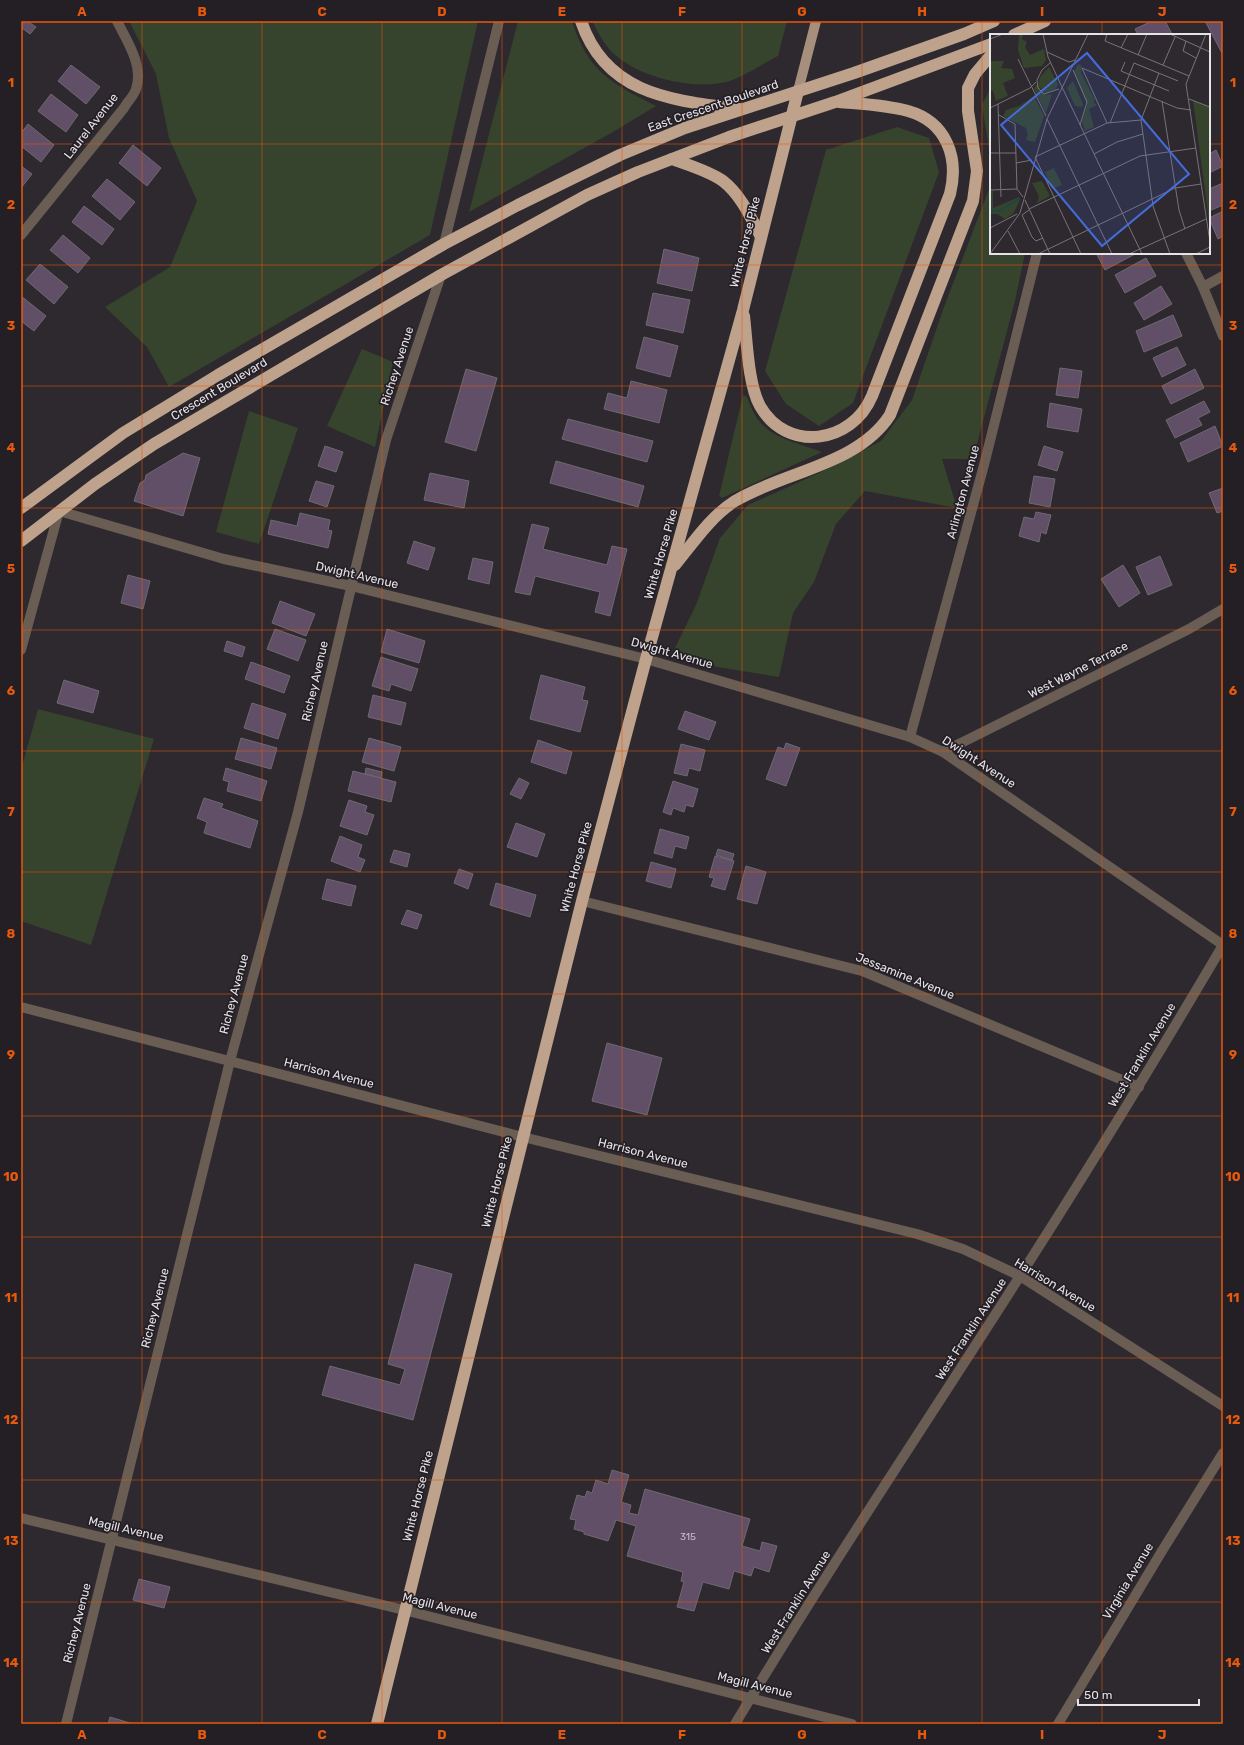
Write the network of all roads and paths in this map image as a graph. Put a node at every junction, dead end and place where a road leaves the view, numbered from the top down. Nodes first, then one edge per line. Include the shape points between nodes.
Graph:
1 (117, 21) edge
2 (499, 21) edge
3 (581, 21) edge
4 (816, 21) edge
5 (994, 21) edge
6 (1045, 21) edge
7 (1016, 34) edge
8 (990, 44) edge
9 (990, 56) edge
10 (798, 91) junction
11 (835, 102) junction
12 (745, 109) junction
13 (791, 116) junction
14 (672, 159) junction
15 (21, 235) edge
16 (761, 237) junction
17 (444, 244) junction
18 (1037, 254) edge
19 (1186, 254) edge
20 (409, 264) joint
21 (441, 275) junction
22 (1223, 276) edge
23 (1203, 287) junction
24 (743, 310) junction
25 (1223, 336) edge
26 (21, 508) edge
27 (59, 511) junction
28 (21, 542) edge
29 (672, 569) junction
30 (351, 586) junction
31 (1223, 609) edge
32 (21, 650) edge
33 (646, 659) junction
34 (910, 737) junction
35 (943, 752) junction
36 (582, 901) junction
37 (1223, 945) edge
38 (21, 1007) edge
39 (230, 1061) junction
40 (1139, 1087) junction
41 (523, 1136) junction
42 (1020, 1276) junction
43 (1223, 1406) edge
44 (1223, 1453) edge
45 (21, 1518) edge
46 (111, 1538) junction
47 (404, 1610) junction
48 (751, 1698) junction
49 (66, 1724) edge
50 (377, 1724) edge
51 (735, 1724) edge
52 (852, 1724) edge
53 (1058, 1724) edge

1 - 15 street, Laurel Avenue via 138,69 136,90
2 - 17 street
3 - 12 highway via 591,45 603,60 631,85 684,102
4 - 10 main road, White Horse Pike
5 - 10 highway, East Crescent Boulevard
6 - 7 highway
8 - 11 highway
9 - 29 highway via 975,74 967,93 977,171 972,201 890,414 876,433 840,456 735,501 708,525
10 - 12 highway, East Crescent Boulevard
10 - 13 highway, White Horse Pike
11 - 13 highway
11 - 24 highway via 897,108 918,115 940,133 953,160 954,173 950,194 872,396 858,418 836,433 815,437 804,437 789,432 769,418 760,407 753,386
12 - 17 highway, East Crescent Boulevard via 685,128 620,155
13 - 14 highway via 728,136
13 - 16 highway, White Horse Pike
14 - 16 highway via 723,181 733,190
14 - 21 highway via 587,195
16 - 24 highway, White Horse Pike
17 - 20 highway, East Crescent Boulevard
18 - 34 street, Arlington Avenue via 984,465
19 - 23 street
20 - 26 highway, Crescent Boulevard via 123,433
21 - 27 highway, Crescent Boulevard via 154,444
21 - 30 street, Richey Avenue via 386,440
22 - 23 street
23 - 25 street
24 - 29 highway, White Horse Pike
27 - 28 highway, Crescent Boulevard
27 - 30 street, Dwight Avenue via 224,559
27 - 32 street
29 - 33 highway, White Horse Pike
30 - 33 street, Dwight Avenue
30 - 39 street, Richey Avenue via 298,812
31 - 35 street, West Wayne Terrace
33 - 34 street, Dwight Avenue
33 - 36 highway, White Horse Pike
34 - 35 street, Dwight Avenue
35 - 37 street, Dwight Avenue
36 - 40 street, Jessamine Avenue via 862,971
36 - 41 highway, White Horse Pike
37 - 40 street, West Franklin Avenue
38 - 39 street, Harrison Avenue
39 - 41 street, Harrison Avenue
39 - 46 street, Richey Avenue
40 - 42 street, West Franklin Avenue
41 - 42 street, Harrison Avenue via 916,1234 963,1249
41 - 47 highway, White Horse Pike
42 - 43 street, Harrison Avenue
42 - 48 street, West Franklin Avenue
44 - 53 street, Virginia Avenue
45 - 46 street, Magill Avenue
46 - 47 street, Magill Avenue
46 - 49 street, Richey Avenue
47 - 48 street, Magill Avenue
47 - 50 highway, White Horse Pike
48 - 51 street, West Franklin Avenue
48 - 52 street, Magill Avenue

